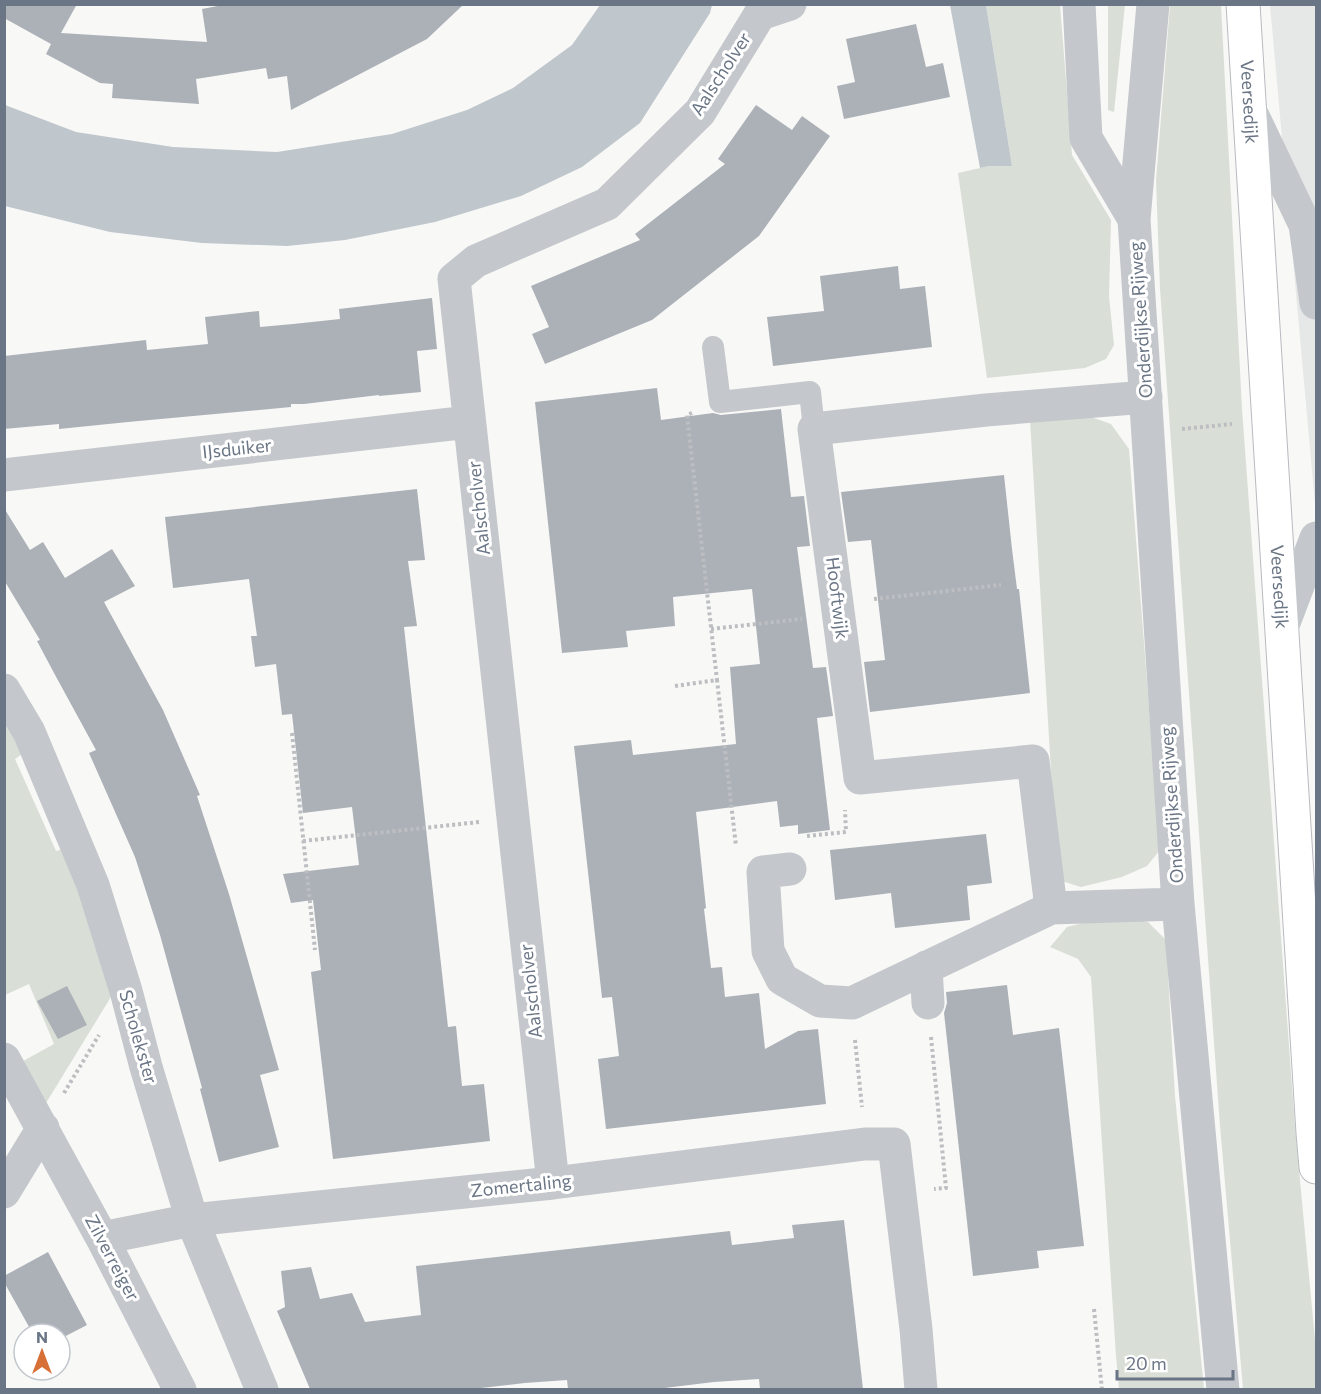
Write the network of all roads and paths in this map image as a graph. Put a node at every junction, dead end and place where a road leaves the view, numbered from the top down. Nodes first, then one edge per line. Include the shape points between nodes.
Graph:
1 (790, 4) edge
2 (1079, 4) edge
3 (1153, 4) edge
4 (1243, 4) edge
5 (1250, 110) junction
6 (1134, 219) junction
7 (1317, 303) edge
8 (713, 347) dead end
9 (1146, 397) junction
10 (720, 402) junction
11 (1269, 421) junction
12 (469, 422) junction
13 (814, 429) junction
14 (1149, 432) junction
15 (4, 475) edge
16 (1317, 538) edge
17 (1001, 585) dead end
18 (838, 609) junction
19 (1282, 628) junction
20 (711, 630) junction
21 (717, 681) junction
22 (675, 686) dead end
23 (4, 690) edge
24 (292, 733) dead end
25 (860, 778) junction
26 (513, 819) junction
27 (303, 841) junction
28 (777, 870) junction
29 (1178, 904) junction
30 (1051, 908) junction
31 (315, 950) dead end
32 (926, 967) junction
33 (126, 991) junction
34 (852, 1003) junction
35 (928, 1003) joint
36 (4, 1059) edge
37 (43, 1128) junction
38 (865, 1144) junction
39 (1317, 1167) edge
40 (553, 1183) junction
41 (899, 1191) junction
42 (4, 1192) edge
43 (192, 1220) junction
44 (102, 1238) junction
45 (1094, 1309) dead end
46 (180, 1389) edge
47 (262, 1389) edge
48 (921, 1389) edge
49 (1102, 1389) edge
50 (1223, 1389) edge

1 - 12 street, Aalscholver via 760,14 700,112 607,204 476,261 454,279
2 - 6 street, Onderdijkse Rijweg via 1086,138
3 - 6 street, Onderdijkse Rijweg
4 - 5 main road, Veersedijk
5 - 7 street via 1305,225
5 - 11 main road, Veersedijk
6 - 9 street, Onderdijkse Rijweg
8 - 10 lane
9 - 13 street
9 - 14 street, Onderdijkse Rijweg
10 - 13 lane via 810,392
10 - 20 path via 687,415
11 - 14 path
11 - 19 main road, Veersedijk
12 - 15 street, IJsduiker
12 - 26 street, Aalscholver
13 - 18 street, Hooftwijk
14 - 29 street, Onderdijkse Rijweg
16 - 19 street
17 - 18 path
18 - 20 path
18 - 25 street, Hooftwijk
19 - 39 main road, Veersedijk
20 - 21 path
21 - 22 path
21 - 28 path via 737,855
23 - 33 street, Scholekster via 29,732 93,885
24 - 27 path
25 - 28 path via 844,799 846,832 807,836
25 - 30 street via 1033,760
26 - 27 path
26 - 40 street, Aalscholver
27 - 31 path
28 - 34 street via 768,951 782,979 820,1001
29 - 30 street
29 - 50 street, Onderdijkse Rijweg
30 - 32 street
32 - 34 street
32 - 35 street
33 - 37 path
33 - 43 street, Scholekster
34 - 38 path
35 - 41 path via 946,1188
36 - 37 street, Zilverreiger
37 - 42 street
37 - 44 street, Zilverreiger
38 - 40 street, Zomertaling
38 - 41 street, Zomertaling via 894,1144
40 - 43 street, Zomertaling
41 - 48 street, Zomertaling
43 - 44 street, Zomertaling
43 - 47 street, Scholekster
44 - 46 street, Zilverreiger
45 - 49 path

